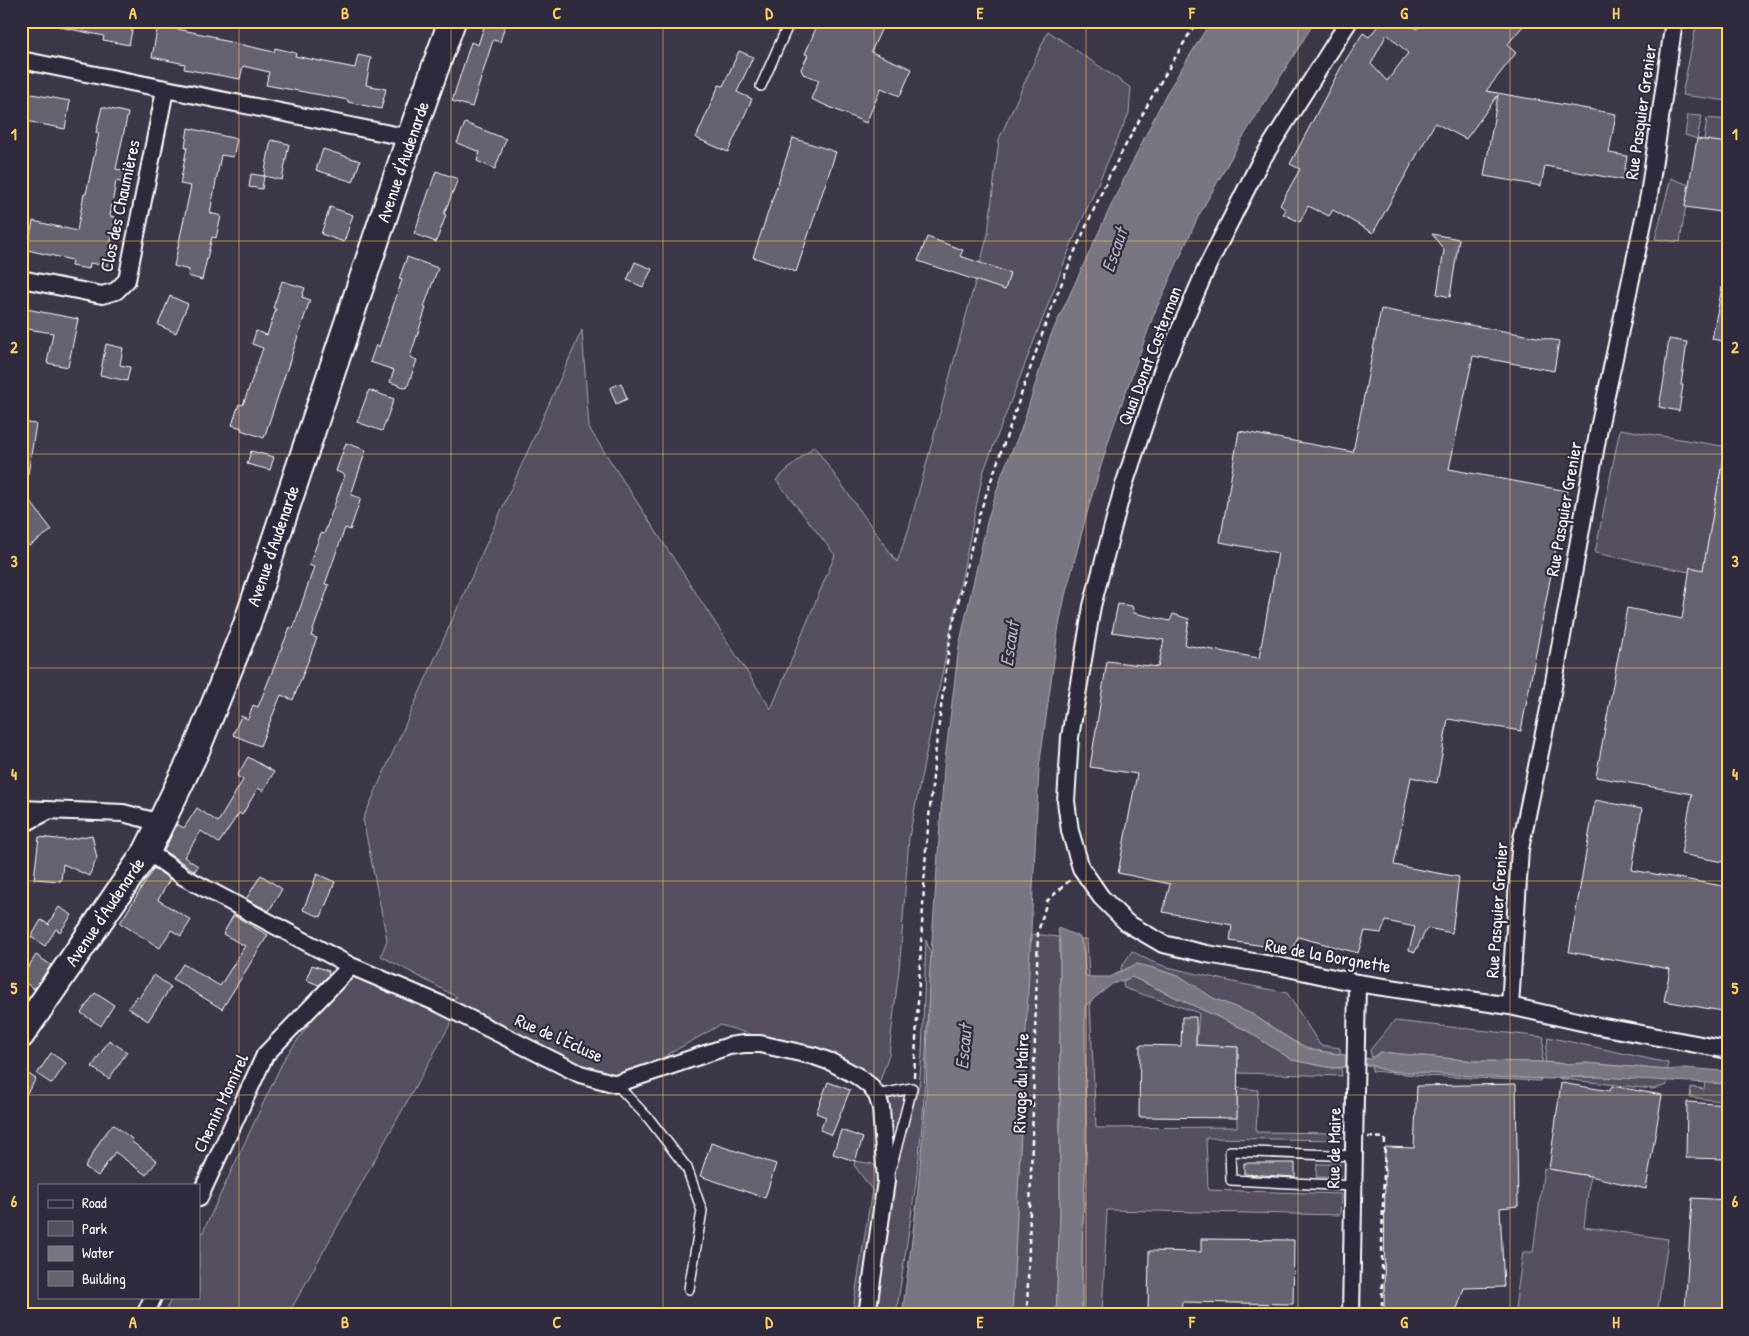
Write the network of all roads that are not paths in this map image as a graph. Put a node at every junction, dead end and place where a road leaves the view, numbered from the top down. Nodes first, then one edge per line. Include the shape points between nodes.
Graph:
1 (452, 21) edge
2 (790, 21) edge
3 (1349, 21) edge
4 (1674, 21) edge
5 (21, 60) edge
6 (761, 86) dead end
7 (165, 90) junction
8 (410, 138) junction
9 (21, 278) edge
10 (1070, 737) joint
11 (21, 809) edge
12 (48, 811) junction
13 (161, 823) junction
14 (21, 825) edge
15 (146, 851) junction
16 (351, 966) junction
17 (1358, 983) junction
18 (1510, 1006) junction
19 (21, 1035) edge
20 (1728, 1050) edge
21 (616, 1084) junction
22 (877, 1095) junction
23 (1354, 1156) junction
24 (886, 1181) junction
25 (1353, 1186) junction
26 (200, 1196) edge
27 (688, 1289) dead end
28 (153, 1298) edge
29 (145, 1315) edge
30 (867, 1315) edge
31 (1351, 1315) edge

1 - 8 main road, Avenue d'Audenarde
2 - 6 lane
3 - 10 street, Quai Donat Casterman via 1259,164 1207,267 1162,371 1123,488 1092,606
4 - 18 street, Rue Pasquier Grenier via 1649,195 1599,428 1550,704 1520,849
5 - 7 street
7 - 8 street
7 - 9 street, Clos des Chaumières via 127,280 116,291 102,294
8 - 13 main road, Avenue d'Audenarde via 247,624 198,748
10 - 17 street, Rue de la Borgnette via 1066,801 1070,831 1082,868 1101,897 1127,923 1163,944
11 - 12 street
12 - 13 street via 123,813
12 - 14 street
13 - 15 main road, Avenue d'Audenarde
15 - 16 street, Rue de l'Ecluse via 184,877
15 - 19 main road, Avenue d'Audenarde
16 - 21 street, Rue de l'Ecluse via 440,1004 580,1074
16 - 26 street, Chemin Momirel via 265,1055
17 - 18 street, Rue de la Borgnette
17 - 23 street, Rue de Maire
18 - 20 street, Rue de la Borgnette
21 - 22 street, Rue de l'Ecluse via 729,1046 760,1044 831,1062 857,1076
21 - 27 lane via 650,1120 687,1168 702,1211
22 - 24 street via 881,1108
22 - 24 lane via 912,1088
23 - 25 street, Rue de Maire
23 - 25 lane via 1230,1152 1231,1180
24 - 30 street
25 - 31 street, Rue de Maire
28 - 29 street

